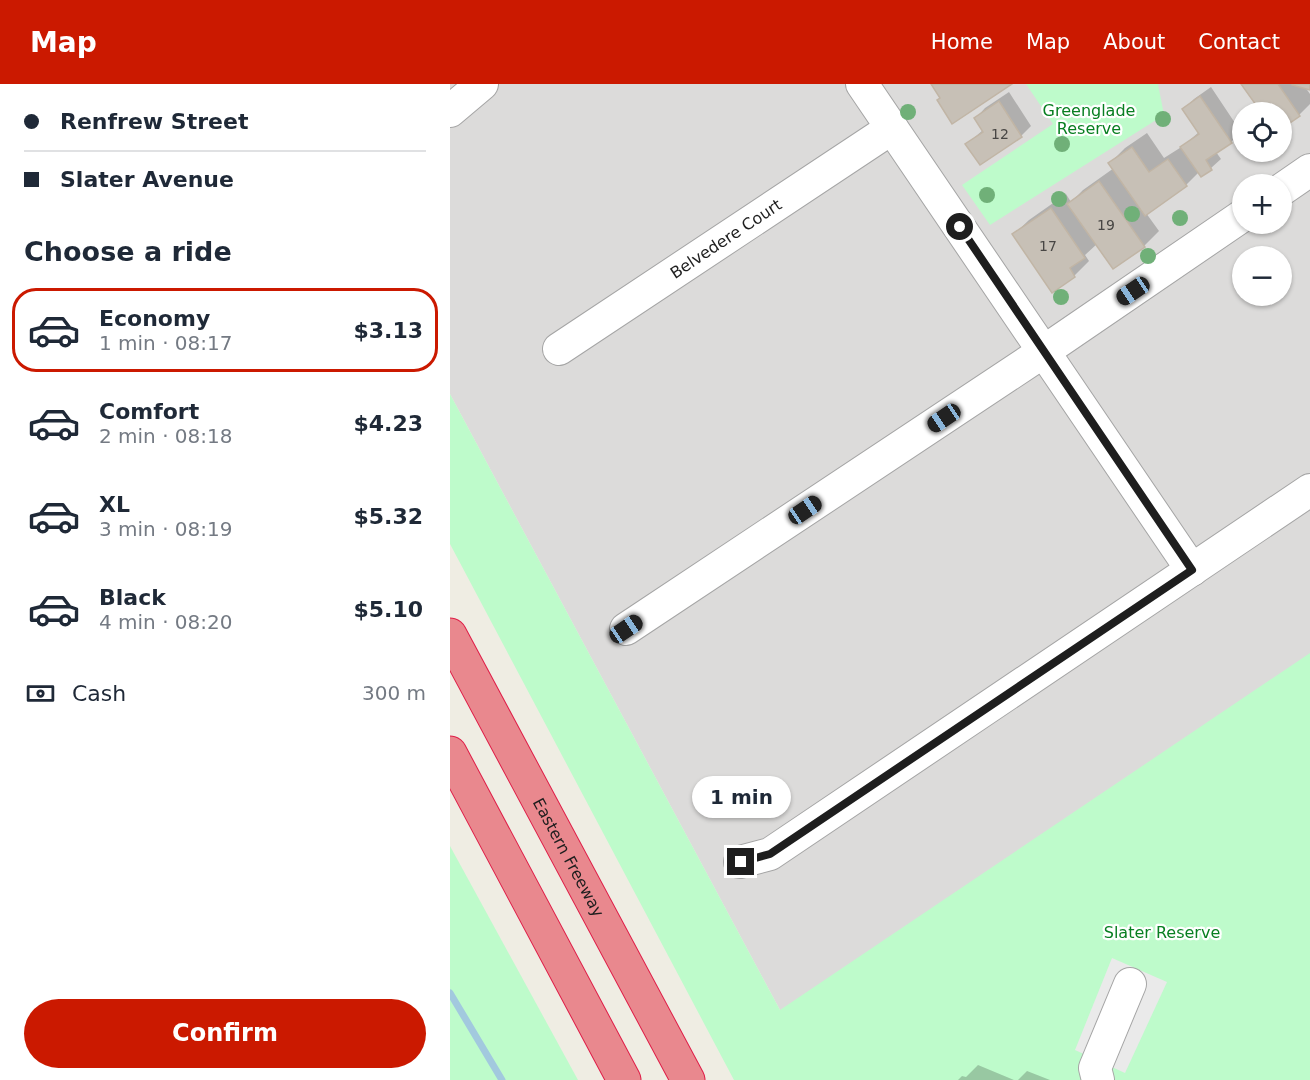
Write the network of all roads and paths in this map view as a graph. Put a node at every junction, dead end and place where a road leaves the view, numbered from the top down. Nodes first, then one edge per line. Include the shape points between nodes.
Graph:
1 (482, 84) edge
2 (862, 84) edge
3 (450, 111) edge
4 (892, 128) junction
5 (1310, 170) edge
6 (1292, 182) edge
7 (1232, 223) edge
8 (559, 348) dead end
9 (1043, 352) junction
10 (1310, 490) edge
11 (1192, 570) junction
12 (626, 629) dead end
13 (450, 635) edge
14 (450, 753) edge
15 (741, 862) dead end
16 (1130, 984) dead end
17 (624, 1080) edge
18 (688, 1080) edge
19 (1098, 1080) edge

1 - 3 street
2 - 4 street
4 - 8 street, Belvedere Court
4 - 9 street
5 - 6 street
7 - 9 street
9 - 11 street
9 - 12 street
10 - 11 street
11 - 15 street via 770,854
13 - 18 highway, Eastern Freeway
14 - 17 highway
16 - 19 street via 1095,1068

